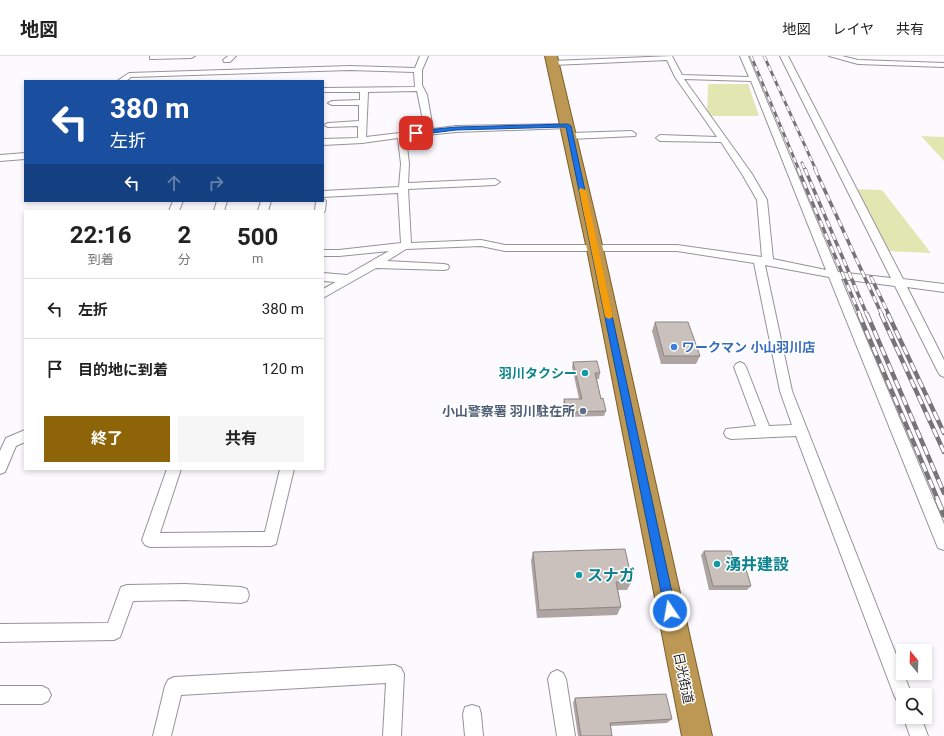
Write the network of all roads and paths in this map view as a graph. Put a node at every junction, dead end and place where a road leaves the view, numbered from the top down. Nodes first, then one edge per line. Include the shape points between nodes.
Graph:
1 (155, 56) edge
2 (191, 56) edge
3 (424, 56) edge
4 (744, 56) edge
5 (784, 56) edge
6 (833, 56) edge
7 (668, 57) edge
8 (552, 59) edge
9 (944, 65) edge
10 (418, 70) junction
11 (245, 71) junction
12 (679, 77) junction
13 (754, 79) junction
14 (122, 80) edge
15 (240, 80) edge
16 (364, 89) junction
17 (419, 89) junction
18 (324, 90) edge
19 (364, 102) junction
20 (332, 103) dead end
21 (364, 123) junction
22 (328, 125) dead end
23 (430, 131) junction
24 (569, 131) junction
25 (632, 134) dead end
26 (402, 136) junction
27 (660, 138) dead end
28 (362, 140) junction
29 (723, 140) junction
30 (324, 142) edge
31 (24, 156) edge
32 (0, 158) edge
33 (495, 182) dead end
34 (403, 188) junction
35 (324, 194) edge
36 (406, 246) junction
37 (595, 249) junction
38 (324, 253) edge
39 (763, 261) junction
40 (374, 264) junction
41 (444, 268) dead end
42 (834, 275) junction
43 (324, 277) edge
44 (350, 279) junction
45 (899, 283) junction
46 (944, 288) edge
47 (324, 293) edge
48 (740, 368) dead end
49 (944, 372) edge
50 (800, 430) junction
51 (765, 432) junction
52 (731, 433) dead end
53 (24, 436) edge
54 (0, 468) edge
55 (174, 470) edge
56 (287, 470) edge
57 (944, 544) edge
58 (241, 595) dead end
59 (0, 633) edge
60 (557, 679) dead end
61 (900, 688) edge
62 (42, 695) dead end
63 (0, 696) edge
64 (472, 714) dead end
65 (915, 724) edge
66 (162, 736) edge
67 (392, 736) edge
68 (474, 736) edge
69 (566, 736) edge
70 (697, 736) edge
71 (920, 736) edge

1 - 2 street via 153,57
3 - 10 street
4 - 13 street
5 - 45 street
6 - 9 street via 858,62
7 - 8 street
7 - 12 street
8 - 24 highway, 日光街道
10 - 11 street via 350,68
10 - 17 street
11 - 14 street via 129,75
11 - 15 street
12 - 13 street
12 - 29 street
13 - 42 street
16 - 17 street
16 - 18 street
16 - 19 street
17 - 23 street via 423,95
19 - 20 street
19 - 21 street
21 - 22 street
21 - 28 street
23 - 24 street via 456,128
23 - 26 street
24 - 25 street
24 - 37 highway, 日光街道
26 - 28 street
26 - 34 street via 405,164
27 - 29 street
28 - 30 street
29 - 39 street via 762,200
31 - 32 street
33 - 34 street
34 - 35 street
34 - 36 street
36 - 37 street via 481,243 506,248
36 - 38 street
36 - 40 street
37 - 39 street via 677,248
37 - 70 highway, 日光街道
39 - 42 street
39 - 50 street via 786,391
40 - 41 street
40 - 44 street
42 - 45 street
42 - 57 street
43 - 44 street
44 - 47 street
45 - 46 street
45 - 49 street
48 - 51 street
50 - 51 street
50 - 61 street
51 - 52 street
53 - 54 street via 11,442
55 - 56 street via 150,540 271,539
58 - 59 street via 185,592 127,593 114,631
60 - 69 street
62 - 63 street
64 - 68 street
65 - 71 street
66 - 67 street via 174,686 395,674

